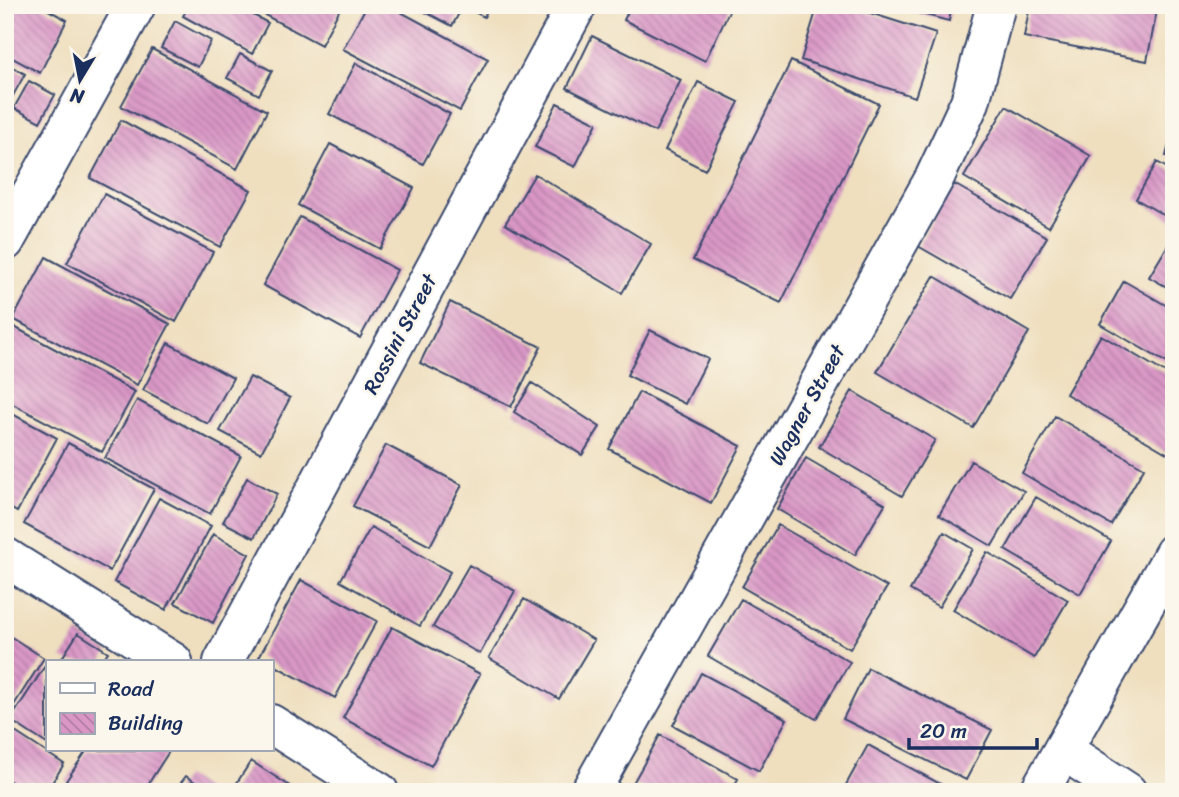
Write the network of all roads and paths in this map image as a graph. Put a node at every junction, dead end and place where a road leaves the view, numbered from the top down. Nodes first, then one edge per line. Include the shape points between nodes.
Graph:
1 (136, 5) edge
2 (577, 5) edge
3 (996, 5) edge
4 (5, 241) edge
5 (1174, 553) edge
6 (5, 557) edge
7 (170, 660) edge
8 (224, 660) edge
9 (273, 725) edge
10 (1063, 750) junction
11 (379, 792) edge
12 (590, 792) edge
13 (1039, 792) edge
14 (1127, 792) edge

1 - 4 street
2 - 8 street, Rossini Street
3 - 12 street, Wagner Street via 970,102 934,179
5 - 10 street
6 - 7 street
9 - 11 street
10 - 13 street
10 - 14 street

